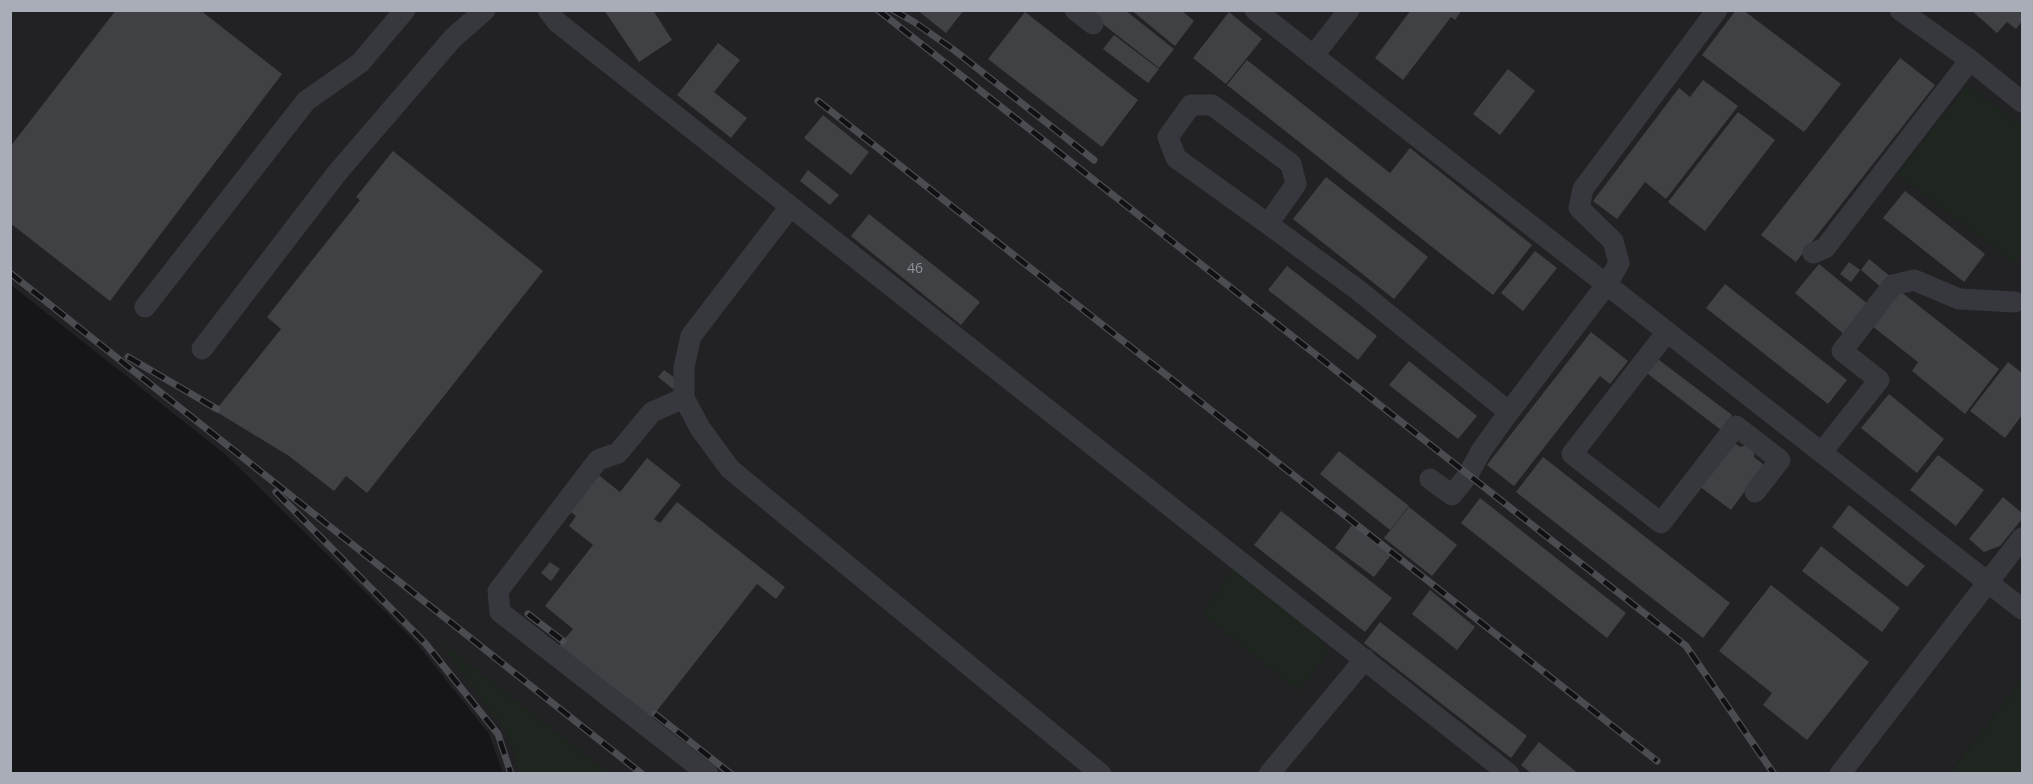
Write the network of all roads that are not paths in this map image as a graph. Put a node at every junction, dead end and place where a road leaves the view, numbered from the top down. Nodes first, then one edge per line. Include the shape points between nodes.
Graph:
1 (405, 10) edge
2 (485, 10) edge
3 (548, 10) edge
4 (1075, 10) edge
5 (1255, 10) edge
6 (1349, 10) edge
7 (1717, 10) edge
8 (1900, 10) edge
9 (1093, 24) dead end
10 (1313, 56) junction
11 (1970, 60) junction
12 (2022, 102) edge
13 (790, 207) junction
14 (1268, 224) junction
15 (1813, 254) dead end
16 (1607, 284) junction
17 (2020, 303) edge
18 (145, 307) dead end
19 (1667, 332) junction
20 (202, 349) dead end
21 (684, 398) junction
22 (1509, 412) junction
23 (1822, 452) junction
24 (1430, 479) dead end
25 (1755, 492) dead end
26 (2021, 543) edge
27 (1988, 582) junction
28 (2022, 609) edge
29 (1365, 658) junction
30 (708, 774) edge
31 (1101, 774) edge
32 (1269, 774) edge
33 (1509, 774) edge
34 (1840, 774) edge

1 - 18 lane via 360,63 306,100
2 - 20 lane via 453,38 337,173
3 - 13 lane via 556,22
4 - 9 lane
5 - 10 lane
6 - 10 lane
7 - 16 lane via 1583,189 1579,208 1613,241 1619,262
8 - 11 lane
10 - 16 lane
11 - 12 lane
11 - 15 lane via 1826,248
13 - 21 lane via 691,336 684,367
13 - 29 lane
14 - 14 lane via 1176,158 1168,137 1191,105 1212,105 1291,164 1296,184
14 - 22 lane via 1358,290
16 - 19 lane
16 - 22 lane
17 - 23 lane via 1959,299 1914,280 1893,285 1842,351 1879,380
19 - 23 lane
19 - 25 lane via 1572,454 1661,523 1736,426 1780,460
21 - 30 lane via 652,412 618,453 598,460 498,591 500,612
21 - 31 lane via 730,469
22 - 24 lane via 1452,495
23 - 27 lane
26 - 27 lane
27 - 28 lane
27 - 34 lane
29 - 32 lane
29 - 33 lane

